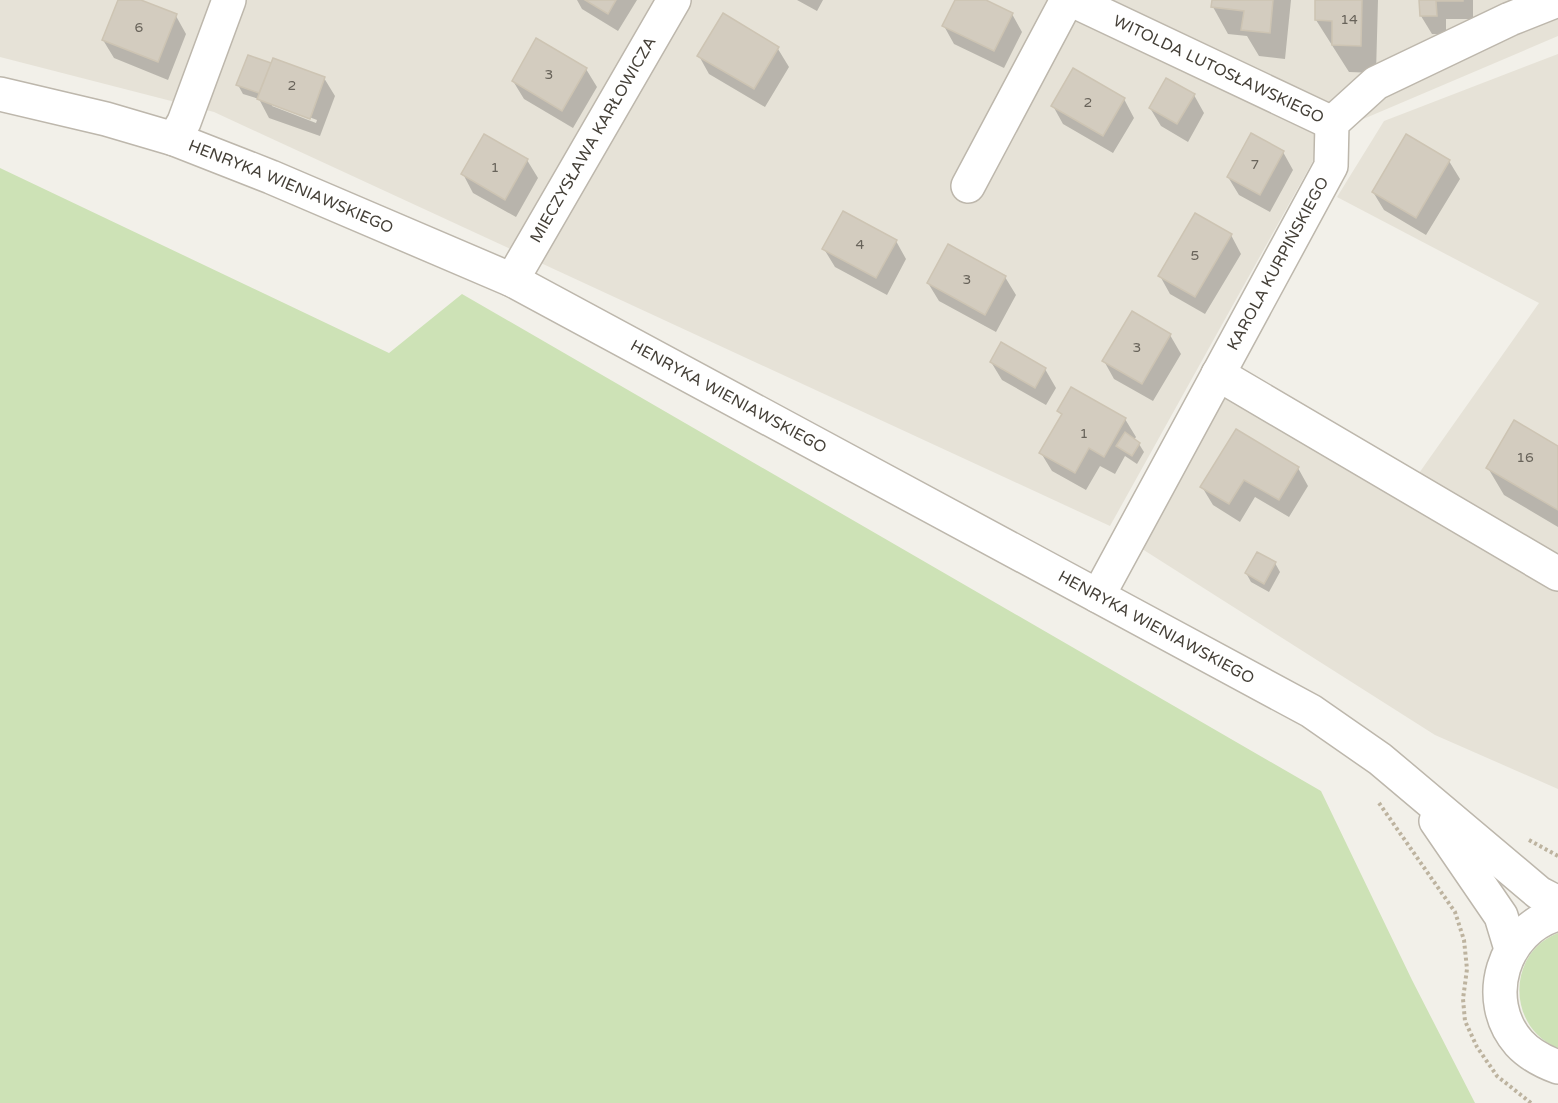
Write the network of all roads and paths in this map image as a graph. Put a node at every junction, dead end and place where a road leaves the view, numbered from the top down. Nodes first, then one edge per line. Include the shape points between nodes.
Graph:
1 (229, 0) edge
2 (674, 0) edge
3 (1067, 0) edge
4 (1072, 0) edge
5 (1558, 0) edge
6 (0, 94) edge
7 (1332, 123) junction
8 (174, 139) junction
9 (968, 186) dead end
10 (512, 280) junction
11 (1218, 374) junction
12 (1558, 574) edge
13 (1098, 596) junction
14 (1415, 789) junction
15 (1377, 800) dead end
16 (1558, 903) edge
17 (1558, 914) edge
18 (1510, 949) junction
19 (1558, 1067) edge
20 (1531, 1103) edge

1 - 8 street
2 - 10 street, MIECZYSŁAWA KARŁOWICZA
3 - 9 street
4 - 7 street, WITOLDA LUTOSŁAWSKIEGO
5 - 7 street via 1376,83
6 - 8 street, HENRYKA WIENIAWSKIEGO
7 - 11 street, KAROLA KURPIŃSKIEGO via 1331,166
8 - 10 street, HENRYKA WIENIAWSKIEGO
10 - 13 street, HENRYKA WIENIAWSKIEGO
11 - 12 street
11 - 13 street, KAROLA KURPIŃSKIEGO
13 - 14 street, HENRYKA WIENIAWSKIEGO via 1311,711
14 - 16 street, HENRYKA WIENIAWSKIEGO via 1539,893
14 - 18 street, HENRYKA WIENIAWSKIEGO via 1501,916
15 - 20 path via 1455,912 1467,969 1465,1021 1477,1047 1497,1076
17 - 18 street via 1526,930
18 - 19 street via 1501,973 1499,998 1506,1023 1519,1044 1539,1060

